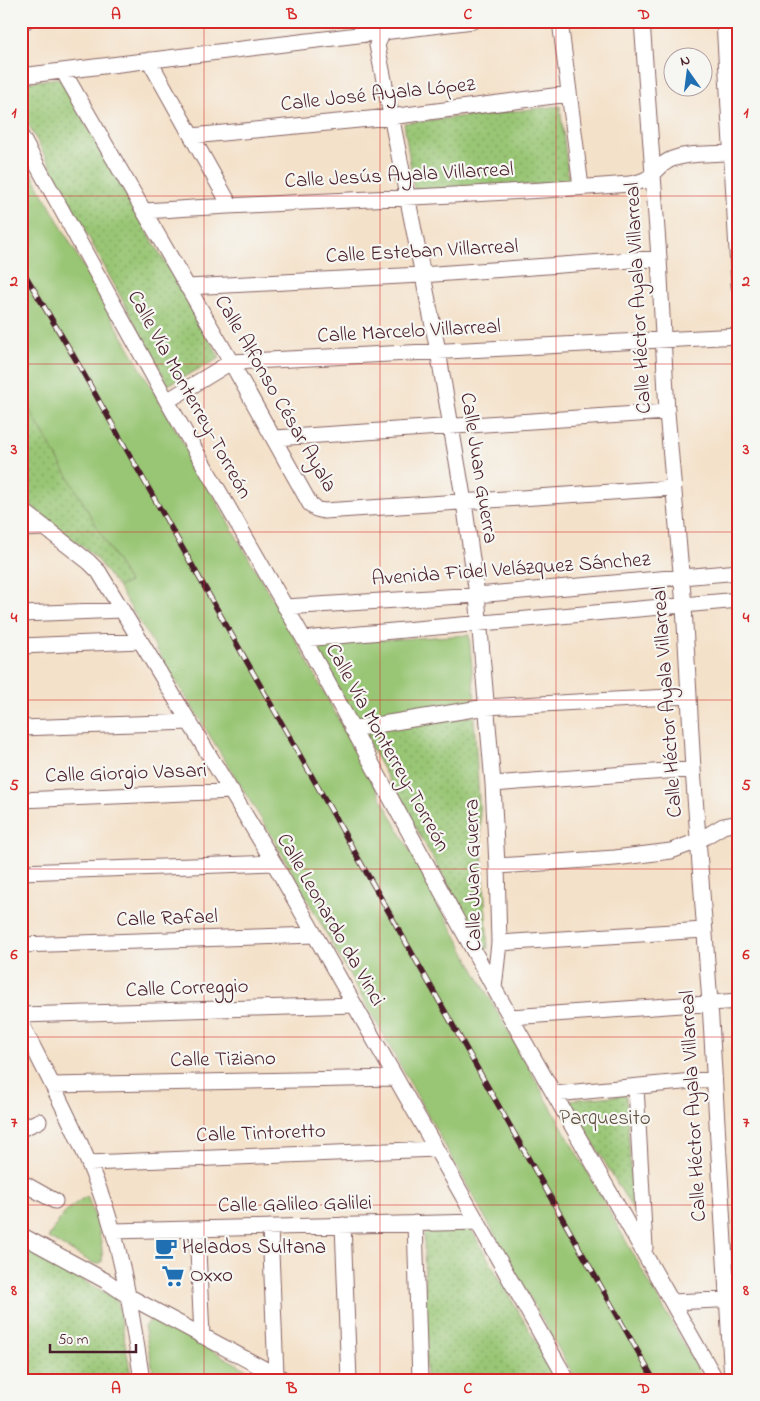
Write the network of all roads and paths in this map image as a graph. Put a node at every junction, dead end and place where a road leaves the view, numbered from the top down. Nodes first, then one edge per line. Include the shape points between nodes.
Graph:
1 (26, 21) edge
2 (473, 21) edge
3 (560, 21) edge
4 (642, 21) edge
5 (724, 21) edge
6 (21, 22) edge
7 (383, 26) edge
8 (149, 60) junction
9 (63, 71) junction
10 (21, 76) edge
11 (732, 76) edge
12 (569, 94) junction
13 (390, 116) junction
14 (21, 136) edge
15 (192, 136) junction
16 (735, 152) edge
17 (653, 174) junction
18 (581, 187) junction
19 (406, 198) junction
20 (230, 205) junction
21 (145, 211) junction
22 (659, 258) junction
23 (421, 275) junction
24 (739, 286) edge
25 (187, 287) junction
26 (739, 336) edge
27 (664, 340) junction
28 (438, 351) junction
29 (231, 362) junction
30 (167, 401) junction
31 (667, 412) junction
32 (450, 428) junction
33 (275, 438) junction
34 (673, 488) junction
35 (464, 502) junction
36 (21, 509) edge
37 (45, 528) junction
38 (21, 529) edge
39 (739, 572) edge
40 (682, 578) junction
41 (477, 595) junction
42 (739, 600) edge
43 (684, 606) junction
44 (285, 607) junction
45 (122, 610) junction
46 (21, 614) edge
47 (480, 623) junction
48 (304, 639) junction
49 (140, 641) junction
50 (21, 646) edge
51 (688, 696) junction
52 (486, 707) junction
53 (190, 722) junction
54 (21, 728) edge
55 (352, 729) junction
56 (693, 769) junction
57 (493, 784) junction
58 (232, 791) junction
59 (21, 800) edge
60 (739, 823) edge
61 (698, 840) junction
62 (274, 863) junction
63 (497, 866) junction
64 (21, 872) edge
65 (704, 930) junction
66 (314, 935) junction
67 (499, 943) junction
68 (21, 946) edge
69 (494, 988) junction
70 (739, 1001) edge
71 (710, 1003) junction
72 (354, 1005) junction
73 (21, 1015) edge
74 (512, 1017) junction
75 (21, 1024) edge
76 (395, 1078) junction
77 (714, 1079) junction
78 (52, 1086) junction
79 (636, 1087) junction
80 (555, 1094) junction
81 (39, 1121) dead end
82 (21, 1129) edge
83 (436, 1149) junction
84 (89, 1163) junction
85 (21, 1182) edge
86 (55, 1201) dead end
87 (478, 1222) junction
88 (415, 1223) junction
89 (343, 1225) junction
90 (270, 1227) junction
91 (197, 1229) junction
92 (113, 1231) junction
93 (21, 1235) edge
94 (645, 1252) junction
95 (128, 1296) junction
96 (733, 1299) edge
97 (673, 1302) junction
98 (202, 1336) junction
99 (281, 1377) edge
100 (142, 1380) edge
101 (349, 1380) edge
102 (420, 1380) edge
103 (566, 1380) edge
104 (716, 1380) edge
105 (732, 1380) edge

1 - 6 street
2 - 7 street
3 - 12 street
4 - 17 street, Calle Héctor Ayala Villarreal
5 - 11 street
7 - 8 street
7 - 13 street, Calle Juan Guerra via 377,45
8 - 9 street
8 - 15 street
9 - 10 street
9 - 21 street, Calle Alfonso César Ayala
11 - 16 street
12 - 13 street, Calle José Ayala López
12 - 18 street
13 - 15 street, Calle José Ayala López
13 - 19 street, Calle Juan Guerra
14 - 30 street, Calle Vía Monterrey-Torreón
15 - 20 street
16 - 17 street, Calle Jesús Ayala Villarreal via 681,157 662,164
16 - 24 street
17 - 18 street, Calle Jesús Ayala Villarreal via 629,184
17 - 22 street, Calle Héctor Ayala Villarreal
18 - 19 street, Calle Jesús Ayala Villarreal
19 - 20 street, Calle Jesús Ayala Villarreal
19 - 23 street, Calle Juan Guerra
20 - 21 street, Calle Jesús Ayala Villarreal
21 - 25 street, Calle Alfonso César Ayala
22 - 23 street, Calle Esteban Villarreal
22 - 27 street, Calle Héctor Ayala Villarreal
23 - 25 street, Calle Esteban Villarreal
23 - 28 street, Calle Juan Guerra
25 - 29 street, Calle Alfonso César Ayala
26 - 27 street, Calle Marcelo Villarreal
27 - 28 street, Calle Marcelo Villarreal
27 - 31 street, Calle Héctor Ayala Villarreal
28 - 29 street, Calle Marcelo Villarreal
28 - 32 street, Calle Juan Guerra
29 - 30 street, Calle Marcelo Villarreal
29 - 33 street, Calle Alfonso César Ayala
30 - 44 street, Calle Vía Monterrey-Torreón
31 - 32 street
31 - 34 street, Calle Héctor Ayala Villarreal
32 - 33 street
32 - 35 street, Calle Juan Guerra
33 - 35 street, Calle Alfonso César Ayala via 310,504 316,509
34 - 35 street, Calle Alfonso César Ayala
34 - 40 street, Calle Héctor Ayala Villarreal
35 - 41 street, Calle Juan Guerra
36 - 37 street, Calle Leonardo da Vinci
37 - 38 street
37 - 45 street, Calle Leonardo da Vinci via 99,572
39 - 40 street, Avenida Fidel Velázquez Sánchez
40 - 41 street, Avenida Fidel Velázquez Sánchez
40 - 43 street, Calle Héctor Ayala Villarreal
41 - 44 street, Avenida Fidel Velázquez Sánchez
41 - 47 street, Calle Juan Guerra
42 - 43 street
43 - 47 street
43 - 51 street, Calle Héctor Ayala Villarreal
44 - 48 street, Calle Vía Monterrey-Torreón
45 - 46 street
45 - 49 street, Calle Leonardo da Vinci
47 - 48 street
47 - 52 street, Calle Juan Guerra
48 - 55 street, Calle Vía Monterrey-Torreón
49 - 50 street
49 - 53 street, Calle Leonardo da Vinci
51 - 52 street
51 - 56 street, Calle Héctor Ayala Villarreal
52 - 55 street
52 - 57 street, Calle Juan Guerra
53 - 54 street
53 - 58 street, Calle Leonardo da Vinci
55 - 69 street, Calle Vía Monterrey-Torreón
56 - 57 street
56 - 61 street, Calle Héctor Ayala Villarreal
57 - 63 street, Calle Juan Guerra
58 - 59 street, Calle Giorgio Vasari
58 - 62 street, Calle Leonardo da Vinci
60 - 61 street via 723,826
61 - 63 street via 670,851
61 - 65 street, Calle Héctor Ayala Villarreal
62 - 64 street
62 - 66 street, Calle Leonardo da Vinci
63 - 67 street, Calle Juan Guerra
65 - 67 street
65 - 71 street, Calle Héctor Ayala Villarreal
66 - 68 street, Calle Rafael
66 - 72 street, Calle Leonardo da Vinci
67 - 69 street, Calle Juan Guerra
69 - 74 street, Calle Vía Monterrey-Torreón
70 - 71 street
71 - 74 street
71 - 77 street, Calle Héctor Ayala Villarreal
72 - 73 street, Calle Correggio
72 - 76 street, Calle Leonardo da Vinci
74 - 80 street, Calle Vía Monterrey-Torreón
75 - 78 street
76 - 78 street, Calle Tiziano
76 - 83 street, Calle Leonardo da Vinci
77 - 79 street
77 - 96 street, Calle Héctor Ayala Villarreal
78 - 84 street
79 - 80 street
79 - 94 street
80 - 94 street, Calle Vía Monterrey-Torreón
81 - 82 street
83 - 84 street, Calle Tintoretto
83 - 87 street, Calle Leonardo da Vinci
84 - 92 street
85 - 86 street
87 - 88 street, Calle Galileo Galilei
87 - 103 street, Calle Leonardo da Vinci
88 - 89 street, Calle Galileo Galilei
88 - 102 street
89 - 90 street, Calle Galileo Galilei
89 - 101 street
90 - 91 street, Calle Galileo Galilei
90 - 99 street
91 - 92 street, Calle Galileo Galilei
91 - 98 street
92 - 95 street
93 - 95 street
94 - 97 street, Calle Vía Monterrey-Torreón
95 - 98 street
95 - 100 street
96 - 97 street
96 - 105 street, Calle Héctor Ayala Villarreal
97 - 104 street, Calle Vía Monterrey-Torreón
98 - 99 street

